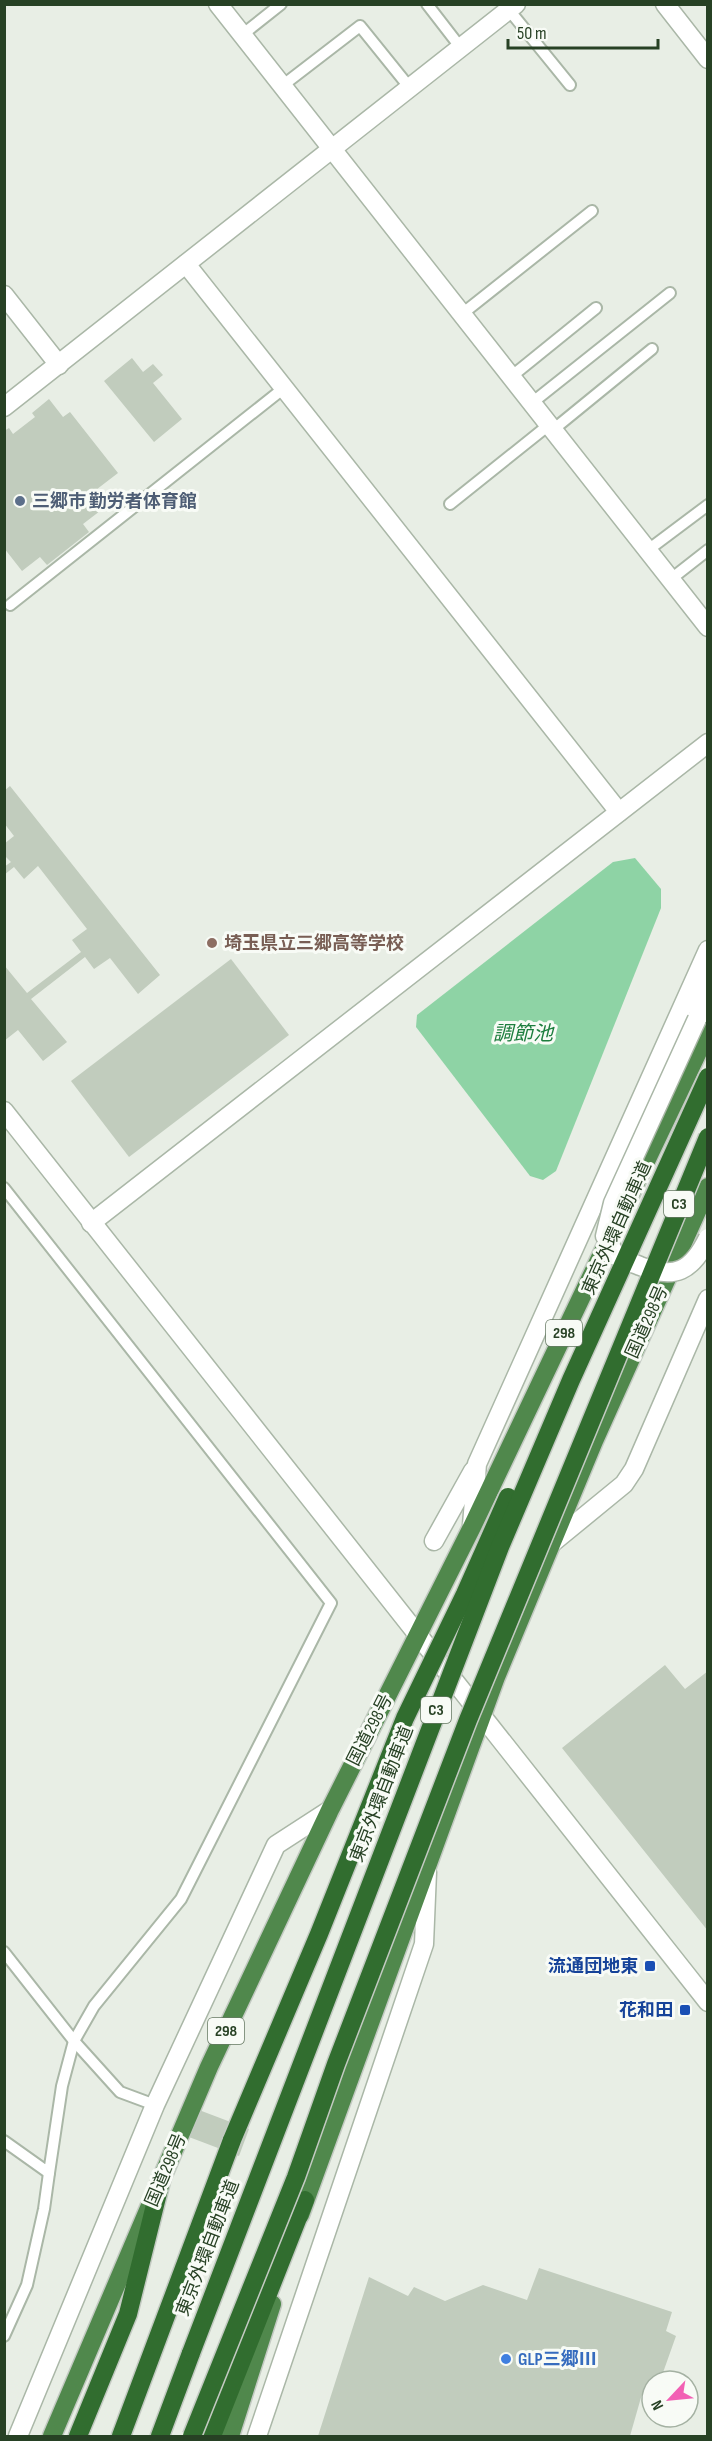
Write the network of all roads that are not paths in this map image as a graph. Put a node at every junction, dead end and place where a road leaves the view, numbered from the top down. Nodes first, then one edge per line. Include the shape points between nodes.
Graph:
1 (218, 4) edge
2 (281, 4) edge
3 (427, 4) edge
4 (665, 4) edge
5 (513, 7) edge
6 (242, 35) junction
7 (461, 48) junction
8 (708, 59) edge
9 (570, 85) dead end
10 (282, 86) junction
11 (410, 88) junction
12 (332, 150) junction
13 (592, 211) dead end
14 (186, 264) junction
15 (670, 292) dead end
16 (4, 295) edge
17 (596, 308) dead end
18 (462, 314) junction
19 (652, 350) dead end
20 (59, 365) junction
21 (512, 376) junction
22 (284, 388) junction
23 (533, 402) junction
24 (4, 407) edge
25 (552, 426) junction
26 (450, 504) dead end
27 (708, 505) edge
28 (648, 550) junction
29 (708, 550) edge
30 (671, 579) junction
31 (10, 605) dead end
32 (708, 627) edge
33 (708, 743) edge
34 (619, 812) junction
35 (704, 956) edge
36 (702, 1025) edge
37 (708, 1077) edge
38 (4, 1112) edge
39 (708, 1137) edge
40 (708, 1187) edge
41 (4, 1188) edge
42 (91, 1223) junction
43 (708, 1238) edge
44 (708, 1299) edge
45 (571, 1380) junction
46 (477, 1464) junction
47 (472, 1527) junction
48 (434, 1541) dead end
49 (552, 1543) junction
50 (418, 1634) junction
51 (481, 1716) junction
52 (330, 1810) junction
53 (427, 1861) junction
54 (4, 1952) edge
55 (708, 2002) edge
56 (74, 2041) junction
57 (155, 2105) junction
58 (4, 2142) edge
59 (49, 2173) junction
60 (161, 2181) junction
61 (305, 2200) junction
62 (4, 2336) edge
63 (18, 2436) edge
64 (52, 2436) edge
65 (78, 2436) edge
66 (119, 2436) edge
67 (160, 2436) edge
68 (192, 2436) edge
69 (212, 2436) edge
70 (230, 2436) edge
71 (257, 2436) edge

1 - 6 street
2 - 6 lane
3 - 7 lane
4 - 8 street
5 - 7 street
5 - 9 lane
6 - 10 street
7 - 11 street
10 - 11 lane via 360,26
10 - 12 street
11 - 12 street
12 - 14 street
12 - 18 street
13 - 18 lane
14 - 20 street
14 - 22 street
15 - 23 lane
16 - 20 street
17 - 21 lane
18 - 21 street
19 - 25 lane
20 - 24 street
21 - 23 street
22 - 31 lane
22 - 34 street
23 - 25 street
25 - 26 lane
25 - 28 street
27 - 28 lane
28 - 30 street
29 - 30 lane
30 - 32 street
33 - 34 street
34 - 42 street
35 - 36 street
35 - 46 street
36 - 43 street, bridge via 613,1203 605,1236 617,1256 657,1273 688,1267 700,1255
36 - 47 highway, 国道298号 / 298
37 - 45 highway, 東京外環自動車道 / C3, bridge
38 - 42 street
39 - 68 highway, C3, bridge via 463,1731 296,2177
40 - 49 highway, 国道298号
41 - 56 lane via 331,1603 181,1899 94,2006
42 - 50 street
44 - 49 street via 629,1477
45 - 66 highway, bridge via 520,1471 405,1718 232,2140
45 - 67 highway, 東京外環自動車道 / C3, bridge via 441,1695
46 - 47 street
46 - 48 street
47 - 50 highway, 国道298号 / 298
49 - 51 highway, 国道298号
50 - 51 street
50 - 52 highway, 国道298号 / 298
51 - 53 highway, 国道298号
51 - 55 street
52 - 57 street via 276,1845
52 - 60 highway, 国道298号 / 298 via 209,2067
53 - 61 highway, 国道298号
53 - 71 street via 424,1944
54 - 56 lane
56 - 57 lane via 120,2092
56 - 59 lane via 62,2086
57 - 63 street
58 - 59 lane
59 - 62 lane via 27,2285
60 - 64 highway, 国道298号 / 298
60 - 65 highway via 128,2314
61 - 69 highway
61 - 70 highway, 国道298号

